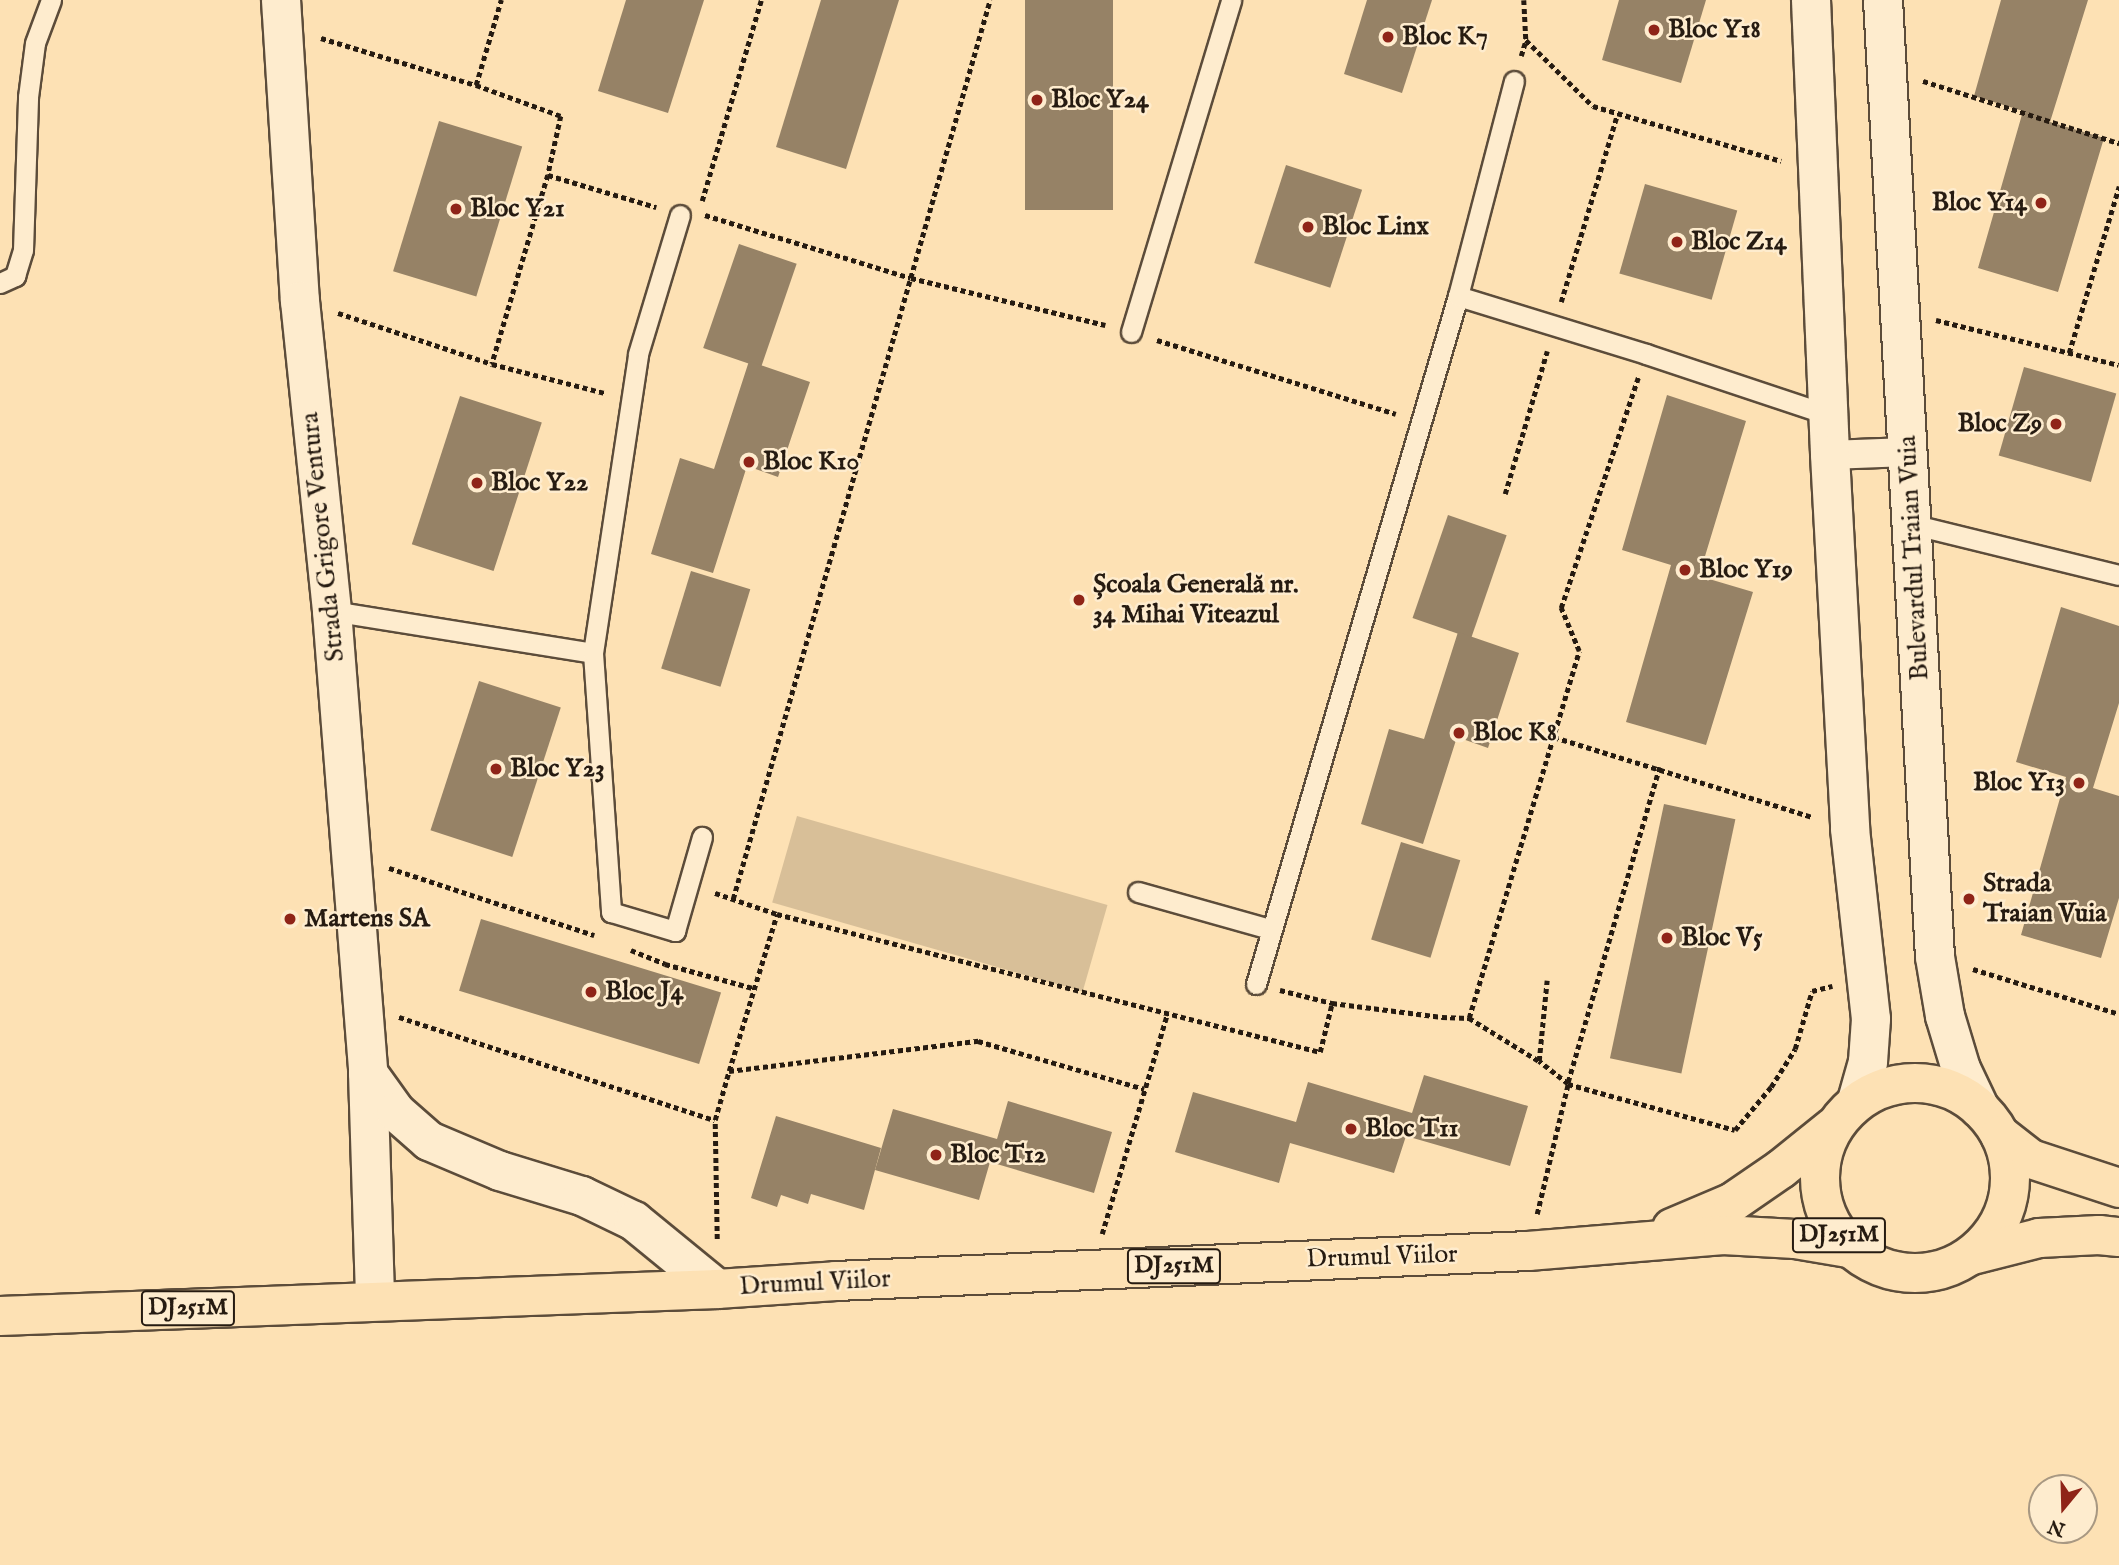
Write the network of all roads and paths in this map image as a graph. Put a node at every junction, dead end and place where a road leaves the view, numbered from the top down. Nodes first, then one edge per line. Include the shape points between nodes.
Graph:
1 (51, 0) edge
2 (501, 0) edge
3 (761, 0) edge
4 (990, 0) edge
5 (1231, 0) edge
6 (1524, 0) edge
7 (1811, 0) edge
8 (1883, 0) edge
9 (282, 13) edge
10 (1886, 69) junction
11 (1514, 81) dead end
12 (476, 85) junction
13 (2119, 144) edge
14 (1819, 171) junction
15 (548, 175) junction
16 (2119, 186) edge
17 (680, 215) joint
18 (911, 278) junction
19 (0, 283) edge
20 (1458, 296) junction
21 (300, 301) junction
22 (1900, 311) junction
23 (1131, 332) junction
24 (2069, 353) junction
25 (1646, 354) junction
26 (492, 364) junction
27 (2119, 365) edge
28 (632, 400) junction
29 (1829, 415) junction
30 (1420, 422) junction
31 (1908, 452) junction
32 (1830, 455) junction
33 (1911, 524) junction
34 (2119, 575) edge
35 (332, 611) junction
36 (593, 653) junction
37 (1554, 737) junction
38 (1660, 767) junction
39 (1850, 829) junction
40 (702, 838) dead end
41 (350, 856) junction
42 (690, 885) junction
43 (1138, 892) dead end
44 (733, 900) junction
45 (777, 914) junction
46 (1270, 929) junction
47 (603, 938) dead end
48 (628, 948) dead end
49 (1935, 957) junction
50 (1868, 978) junction
51 (1547, 980) dead end
52 (1256, 984) joint
53 (753, 988) junction
54 (1332, 1003) junction
55 (362, 1005) junction
56 (1167, 1014) junction
57 (2119, 1014) edge
58 (1469, 1018) junction
59 (1539, 1061) junction
60 (729, 1071) junction
61 (368, 1073) junction
62 (1568, 1084) junction
63 (1144, 1089) junction
64 (1846, 1113) junction
65 (715, 1119) junction
66 (1990, 1122) junction
67 (2119, 1188) edge
68 (2119, 1237) edge
69 (1630, 1241) junction
70 (1849, 1248) junction
71 (1528, 1251) junction
72 (1972, 1255) junction
73 (1092, 1270) junction
74 (717, 1289) junction
75 (375, 1301) junction
76 (0, 1316) edge

1 - 19 lane via 35,43 28,97 23,250 15,276
2 - 12 path
3 - 18 path via 698,213
4 - 18 path
5 - 23 lane
6 - 14 path via 1526,40 1592,106
7 - 14 main road
8 - 10 main road, Bulevardul Traian Vuia
9 - 12 path
9 - 21 main road, Strada Grigore Ventura
10 - 13 path
10 - 22 main road, Bulevardul Traian Vuia
11 - 20 lane
12 - 15 path via 561,116
14 - 29 main road
15 - 17 path
15 - 26 path
16 - 24 path
17 - 28 lane via 638,354
18 - 23 path
18 - 44 path
20 - 25 lane
20 - 30 lane
21 - 26 path
21 - 35 main road, Strada Grigore Ventura
22 - 24 path
22 - 31 main road, Bulevardul Traian Vuia
23 - 30 path
24 - 27 path
25 - 29 lane
25 - 37 path via 1562,608 1579,651
26 - 28 path
28 - 36 lane
29 - 32 main road
30 - 46 lane
31 - 32 street
31 - 33 main road, Bulevardul Traian Vuia
32 - 39 main road
33 - 34 lane
33 - 49 main road, Bulevardul Traian Vuia
35 - 36 lane
35 - 41 main road, Strada Grigore Ventura
36 - 42 lane via 611,912 675,930
37 - 38 path
37 - 58 path
38 - 39 path
38 - 62 path
39 - 50 main road
40 - 42 lane
41 - 47 path
41 - 55 main road, Strada Grigore Ventura
42 - 44 path
43 - 46 lane
44 - 45 path
45 - 53 path
45 - 56 path
46 - 52 lane
48 - 53 path via 665,964
49 - 57 path
49 - 66 main road, Bulevardul Traian Vuia via 1945,1016 1961,1069
50 - 62 path via 1812,991 1795,1049 1735,1130
50 - 64 main road via 1868,1062
51 - 59 path
52 - 54 path
53 - 60 path
54 - 56 path via 1320,1052
54 - 58 path
55 - 61 main road, Strada Grigore Ventura
55 - 65 path
56 - 63 path
58 - 59 path
59 - 62 path
60 - 63 path via 978,1041
60 - 65 path
61 - 74 main road via 396,1112 429,1141 500,1171 582,1196 634,1221
61 - 75 main road, Strada Grigore Ventura
62 - 71 path
63 - 73 path
64 - 66 highway, DJ251M via 1887,1086 1920,1082 1952,1090
64 - 69 highway, Drumul Viilor / DJ251M via 1781,1169 1733,1202
64 - 70 highway, DJ251M via 1821,1156 1819,1189 1829,1222
65 - 74 path
66 - 67 highway, DJ251M via 2031,1159
66 - 72 highway, DJ251M via 2010,1167 2008,1200 1995,1231
68 - 72 highway, DJ251M via 2039,1238
69 - 70 highway, Drumul Viilor / DJ251M via 1759,1235
69 - 71 highway, Drumul Viilor / DJ251M
70 - 72 highway, DJ251M via 1877,1267 1909,1274 1942,1270
71 - 73 highway, Drumul Viilor / DJ251M
73 - 74 highway, Drumul Viilor / DJ251M
74 - 75 highway, Drumul Viilor / DJ251M
75 - 76 highway, Drumul Viilor / DJ251M

